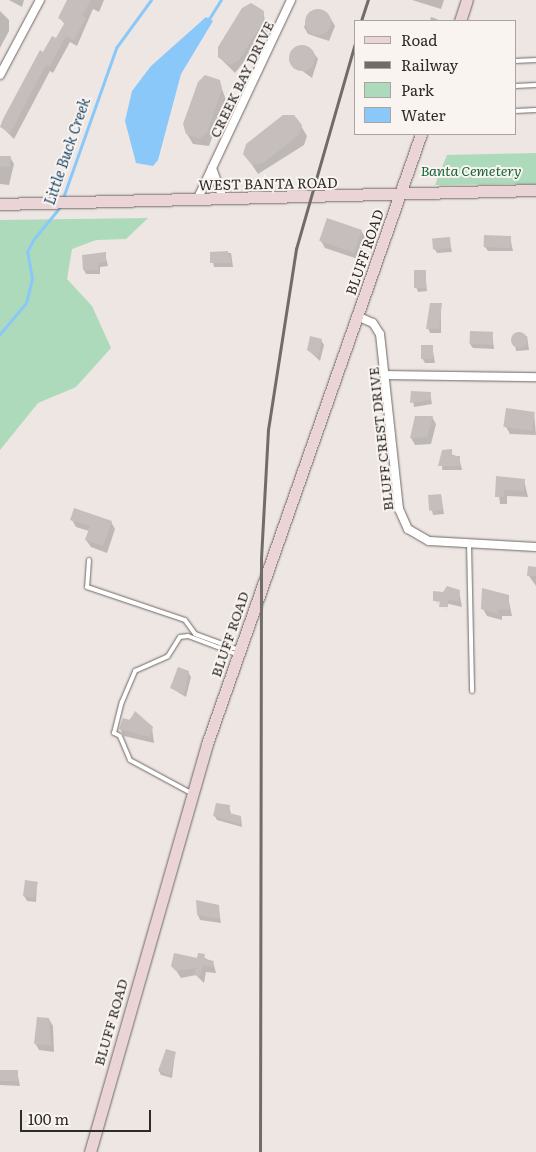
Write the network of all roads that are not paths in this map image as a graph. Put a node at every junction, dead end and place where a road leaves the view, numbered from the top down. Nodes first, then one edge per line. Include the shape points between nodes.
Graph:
1 (40, 0) edge
2 (291, 0) edge
3 (467, 0) edge
4 (460, 20) edge
5 (536, 60) edge
6 (516, 61) edge
7 (0, 75) edge
8 (516, 86) edge
9 (536, 86) edge
10 (536, 110) edge
11 (516, 111) edge
12 (421, 135) edge
13 (212, 168) junction
14 (536, 190) edge
15 (400, 194) junction
16 (196, 200) junction
17 (223, 200) junction
18 (0, 204) edge
19 (357, 316) junction
20 (387, 375) junction
21 (536, 377) edge
22 (469, 543) junction
23 (536, 547) edge
24 (89, 560) dead end
25 (238, 652) junction
26 (472, 691) dead end
27 (192, 793) junction
28 (90, 1152) edge

1 - 7 street
2 - 13 street, CREEK BAY DRIVE
3 - 4 main road
5 - 6 lane
8 - 9 lane
10 - 11 lane
12 - 15 main road, BLUFF ROAD
13 - 16 street, CREEK BAY DRIVE
13 - 17 street
14 - 15 main road, WEST BANTA ROAD
15 - 17 main road, WEST BANTA ROAD
15 - 19 main road, BLUFF ROAD
16 - 17 main road, WEST BANTA ROAD
16 - 18 main road, WEST BANTA ROAD
19 - 20 street, BLUFF CREST DRIVE via 379,329
19 - 25 main road, BLUFF ROAD
20 - 21 street
20 - 22 street, BLUFF CREST DRIVE via 403,521 425,540
22 - 23 street, BLUFF CREST DRIVE
22 - 26 lane
24 - 25 lane via 87,587 185,620 195,634
25 - 27 main road, BLUFF ROAD
25 - 27 lane via 188,636 180,637 168,656 135,671 122,702 114,733 120,736 130,760
27 - 28 main road, BLUFF ROAD

